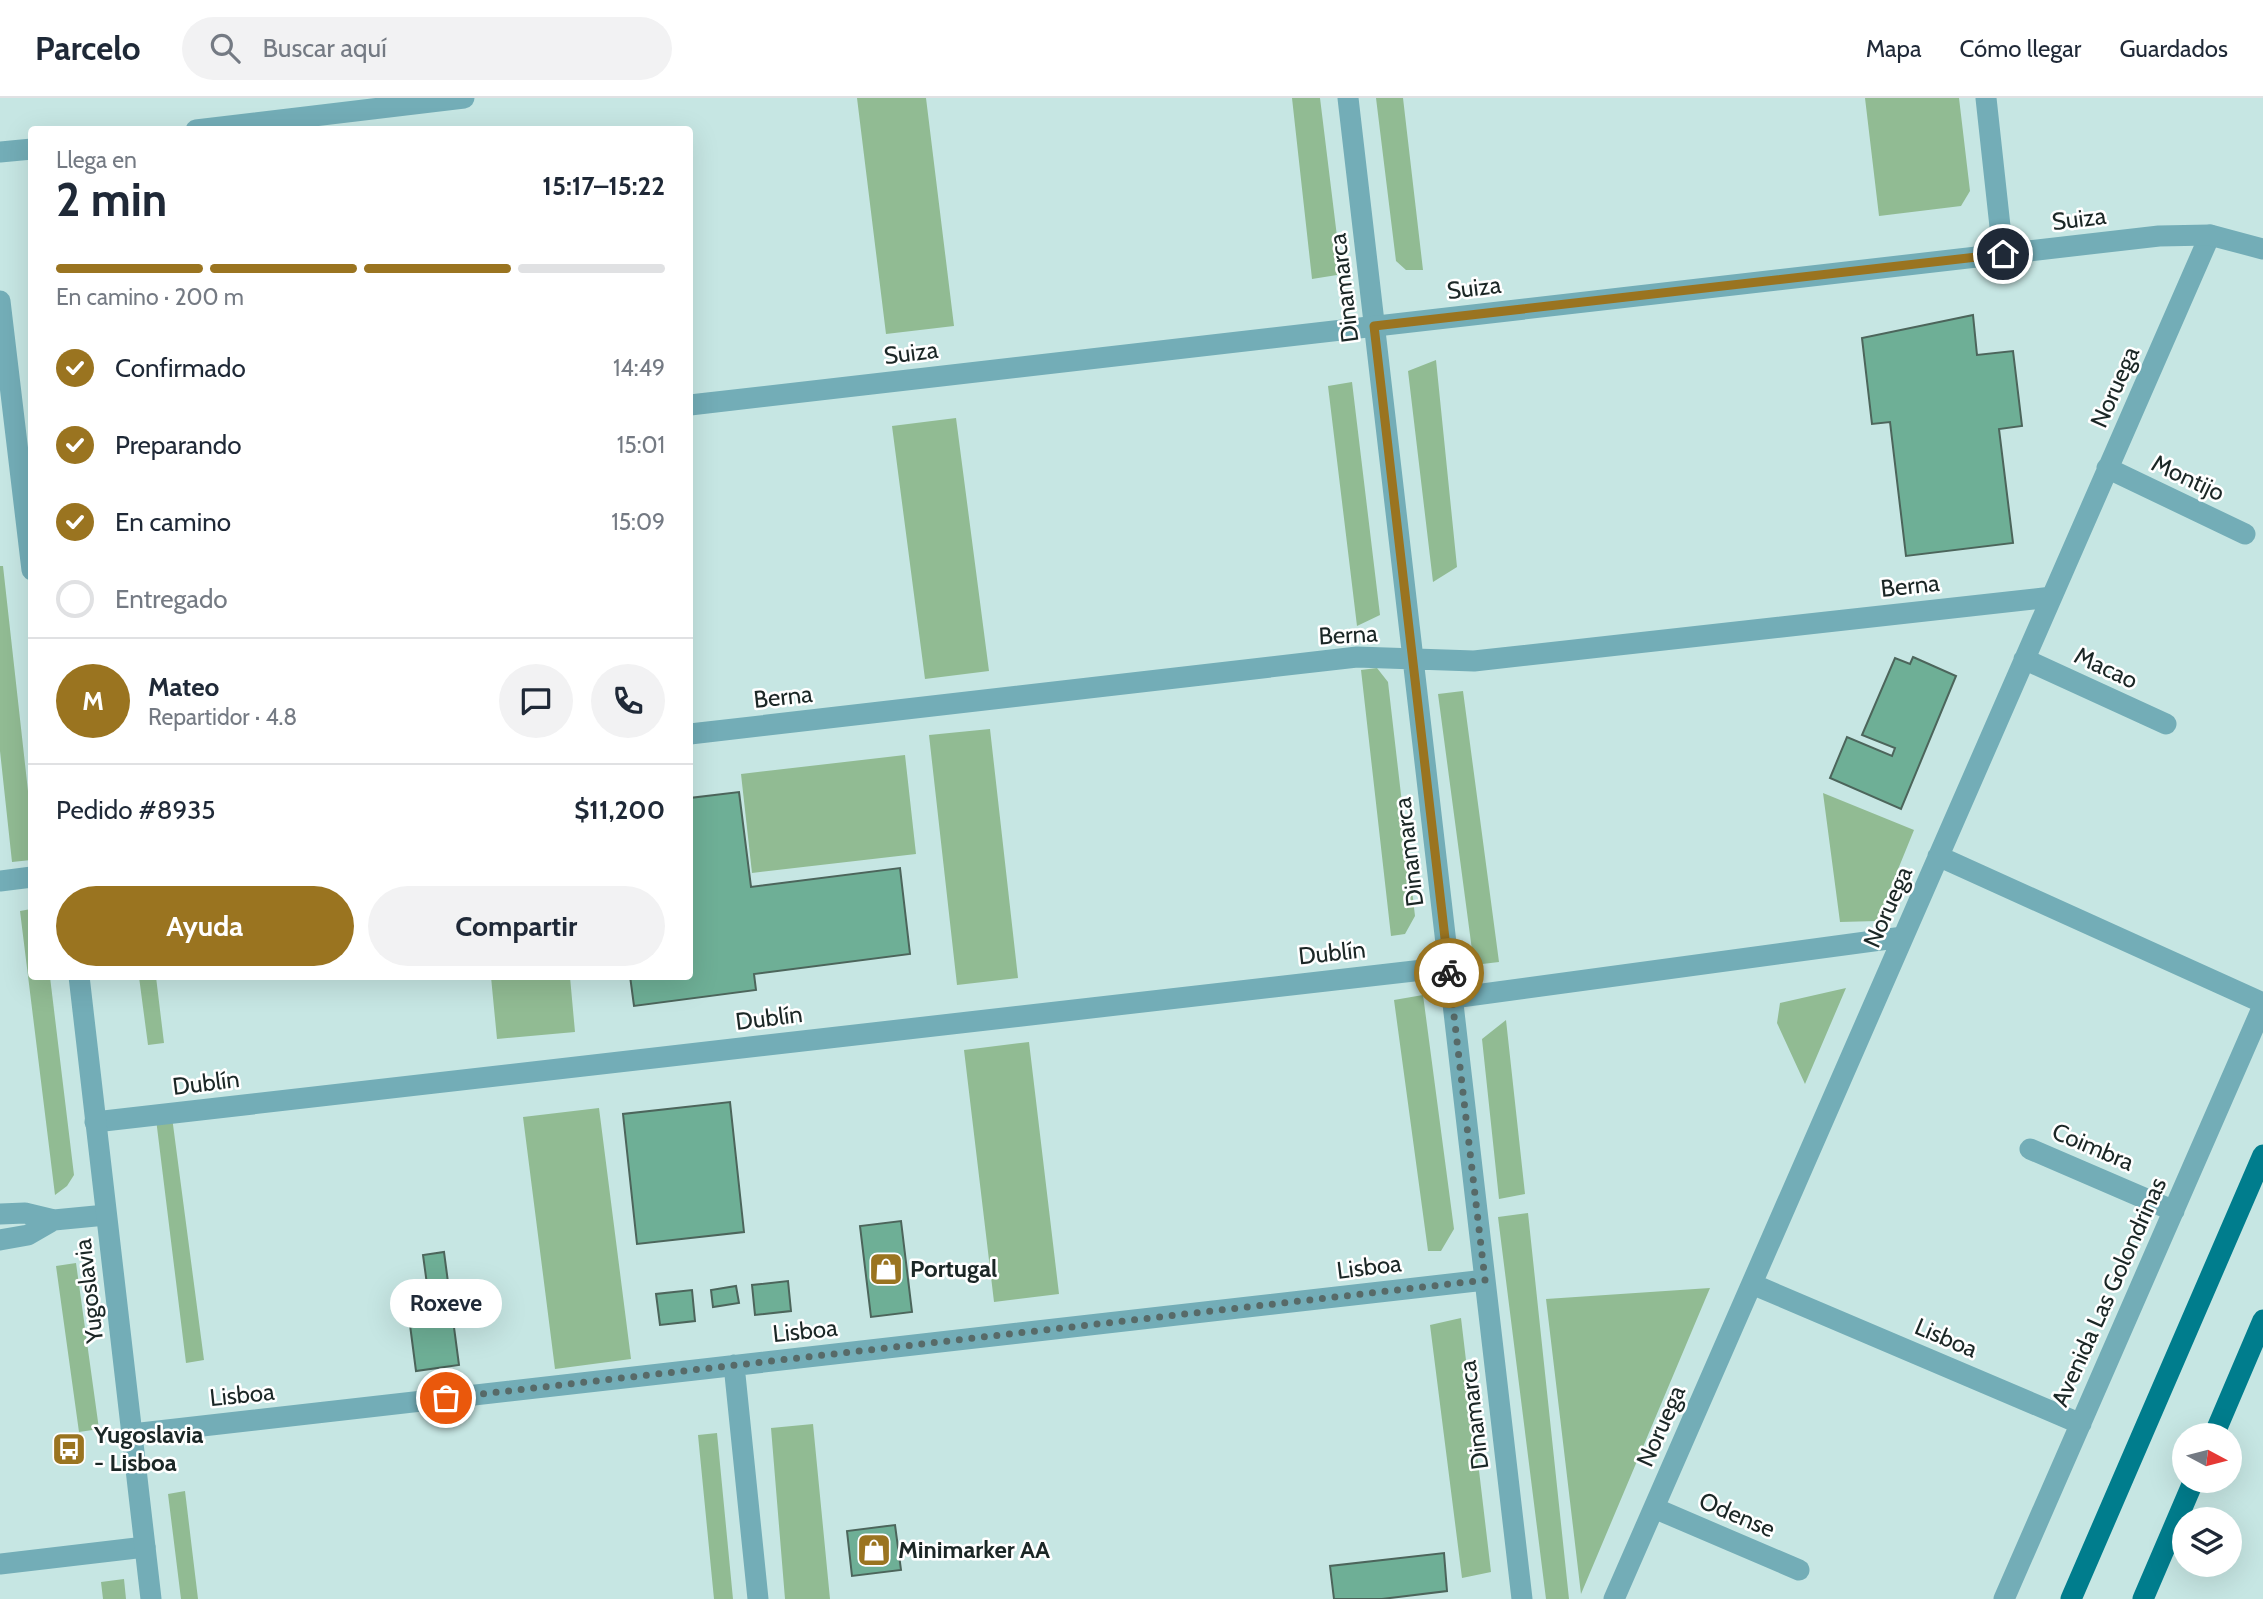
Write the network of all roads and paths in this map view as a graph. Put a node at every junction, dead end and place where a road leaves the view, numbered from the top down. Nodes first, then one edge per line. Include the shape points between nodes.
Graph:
1 (464, 98) edge
2 (1348, 98) edge
3 (1986, 98) edge
4 (230, 126) edge
5 (28, 149) edge
6 (0, 152) edge
7 (2210, 235) junction
8 (2263, 249) edge
9 (2003, 254) junction
10 (0, 301) edge
11 (1374, 326) junction
12 (693, 405) edge
13 (2108, 468) junction
14 (17, 482) edge
15 (2245, 534) dead end
16 (28, 547) edge
17 (2052, 597) junction
18 (2024, 659) junction
19 (1413, 660) junction
20 (2166, 724) dead end
21 (693, 734) edge
22 (1938, 856) junction
23 (28, 878) edge
24 (0, 881) edge
25 (1903, 937) junction
26 (1449, 967) junction
27 (79, 980) edge
28 (1453, 998) junction
29 (2263, 1005) edge
30 (95, 1122) junction
31 (2030, 1149) dead end
32 (2263, 1155) edge
33 (2174, 1210) junction
34 (0, 1214) edge
35 (106, 1215) junction
36 (54, 1220) junction
37 (0, 1240) edge
38 (1485, 1280) junction
39 (1752, 1284) junction
40 (2263, 1320) edge
41 (734, 1365) junction
42 (2219, 1423) edge
43 (2081, 1424) junction
44 (132, 1434) junction
45 (2188, 1493) edge
46 (1654, 1508) junction
47 (145, 1547) junction
48 (0, 1564) edge
49 (1799, 1570) dead end
50 (151, 1599) edge
51 (758, 1599) edge
52 (1522, 1599) edge
53 (1614, 1599) edge
54 (2004, 1599) edge
55 (2071, 1599) edge
56 (2143, 1599) edge

1 - 4 street
2 - 11 street, Dinamarca
3 - 9 street
5 - 6 street
7 - 8 street, Suiza
7 - 9 street, Suiza via 2159,236
7 - 13 street, Noruega
9 - 11 street, Suiza
10 - 14 street
11 - 12 street, Suiza
11 - 19 street, Dinamarca
13 - 15 street, Montijo
13 - 17 street, Noruega
14 - 16 street
17 - 18 street, Noruega
17 - 19 street, Berna via 1474,662
18 - 20 street, Macao
18 - 22 street, Noruega
19 - 21 street, Berna via 1357,657
19 - 26 street, Dinamarca
22 - 25 street, Noruega
22 - 29 street
23 - 24 street
25 - 28 street
25 - 39 street, Noruega
26 - 28 street, Dinamarca
26 - 30 street, Dublín
27 - 30 street, Yugoslavia
28 - 38 street, Dinamarca
29 - 33 street, Avenida Las Golondrinas
30 - 35 street, Yugoslavia
31 - 33 street, Coimbra
32 - 55 main road
33 - 43 street, Avenida Las Golondrinas
34 - 36 street via 25,1213
35 - 36 street
35 - 44 street, Yugoslavia
36 - 37 street via 28,1235
38 - 41 street, Lisboa
38 - 52 street, Dinamarca
39 - 43 street, Lisboa
39 - 46 street, Noruega
40 - 42 main road
41 - 44 street, Lisboa
41 - 51 street
43 - 54 street, Avenida Las Golondrinas
44 - 47 street, Yugoslavia
45 - 56 main road
46 - 49 street, Odense
46 - 53 street, Noruega
47 - 48 street
47 - 50 street, Yugoslavia

